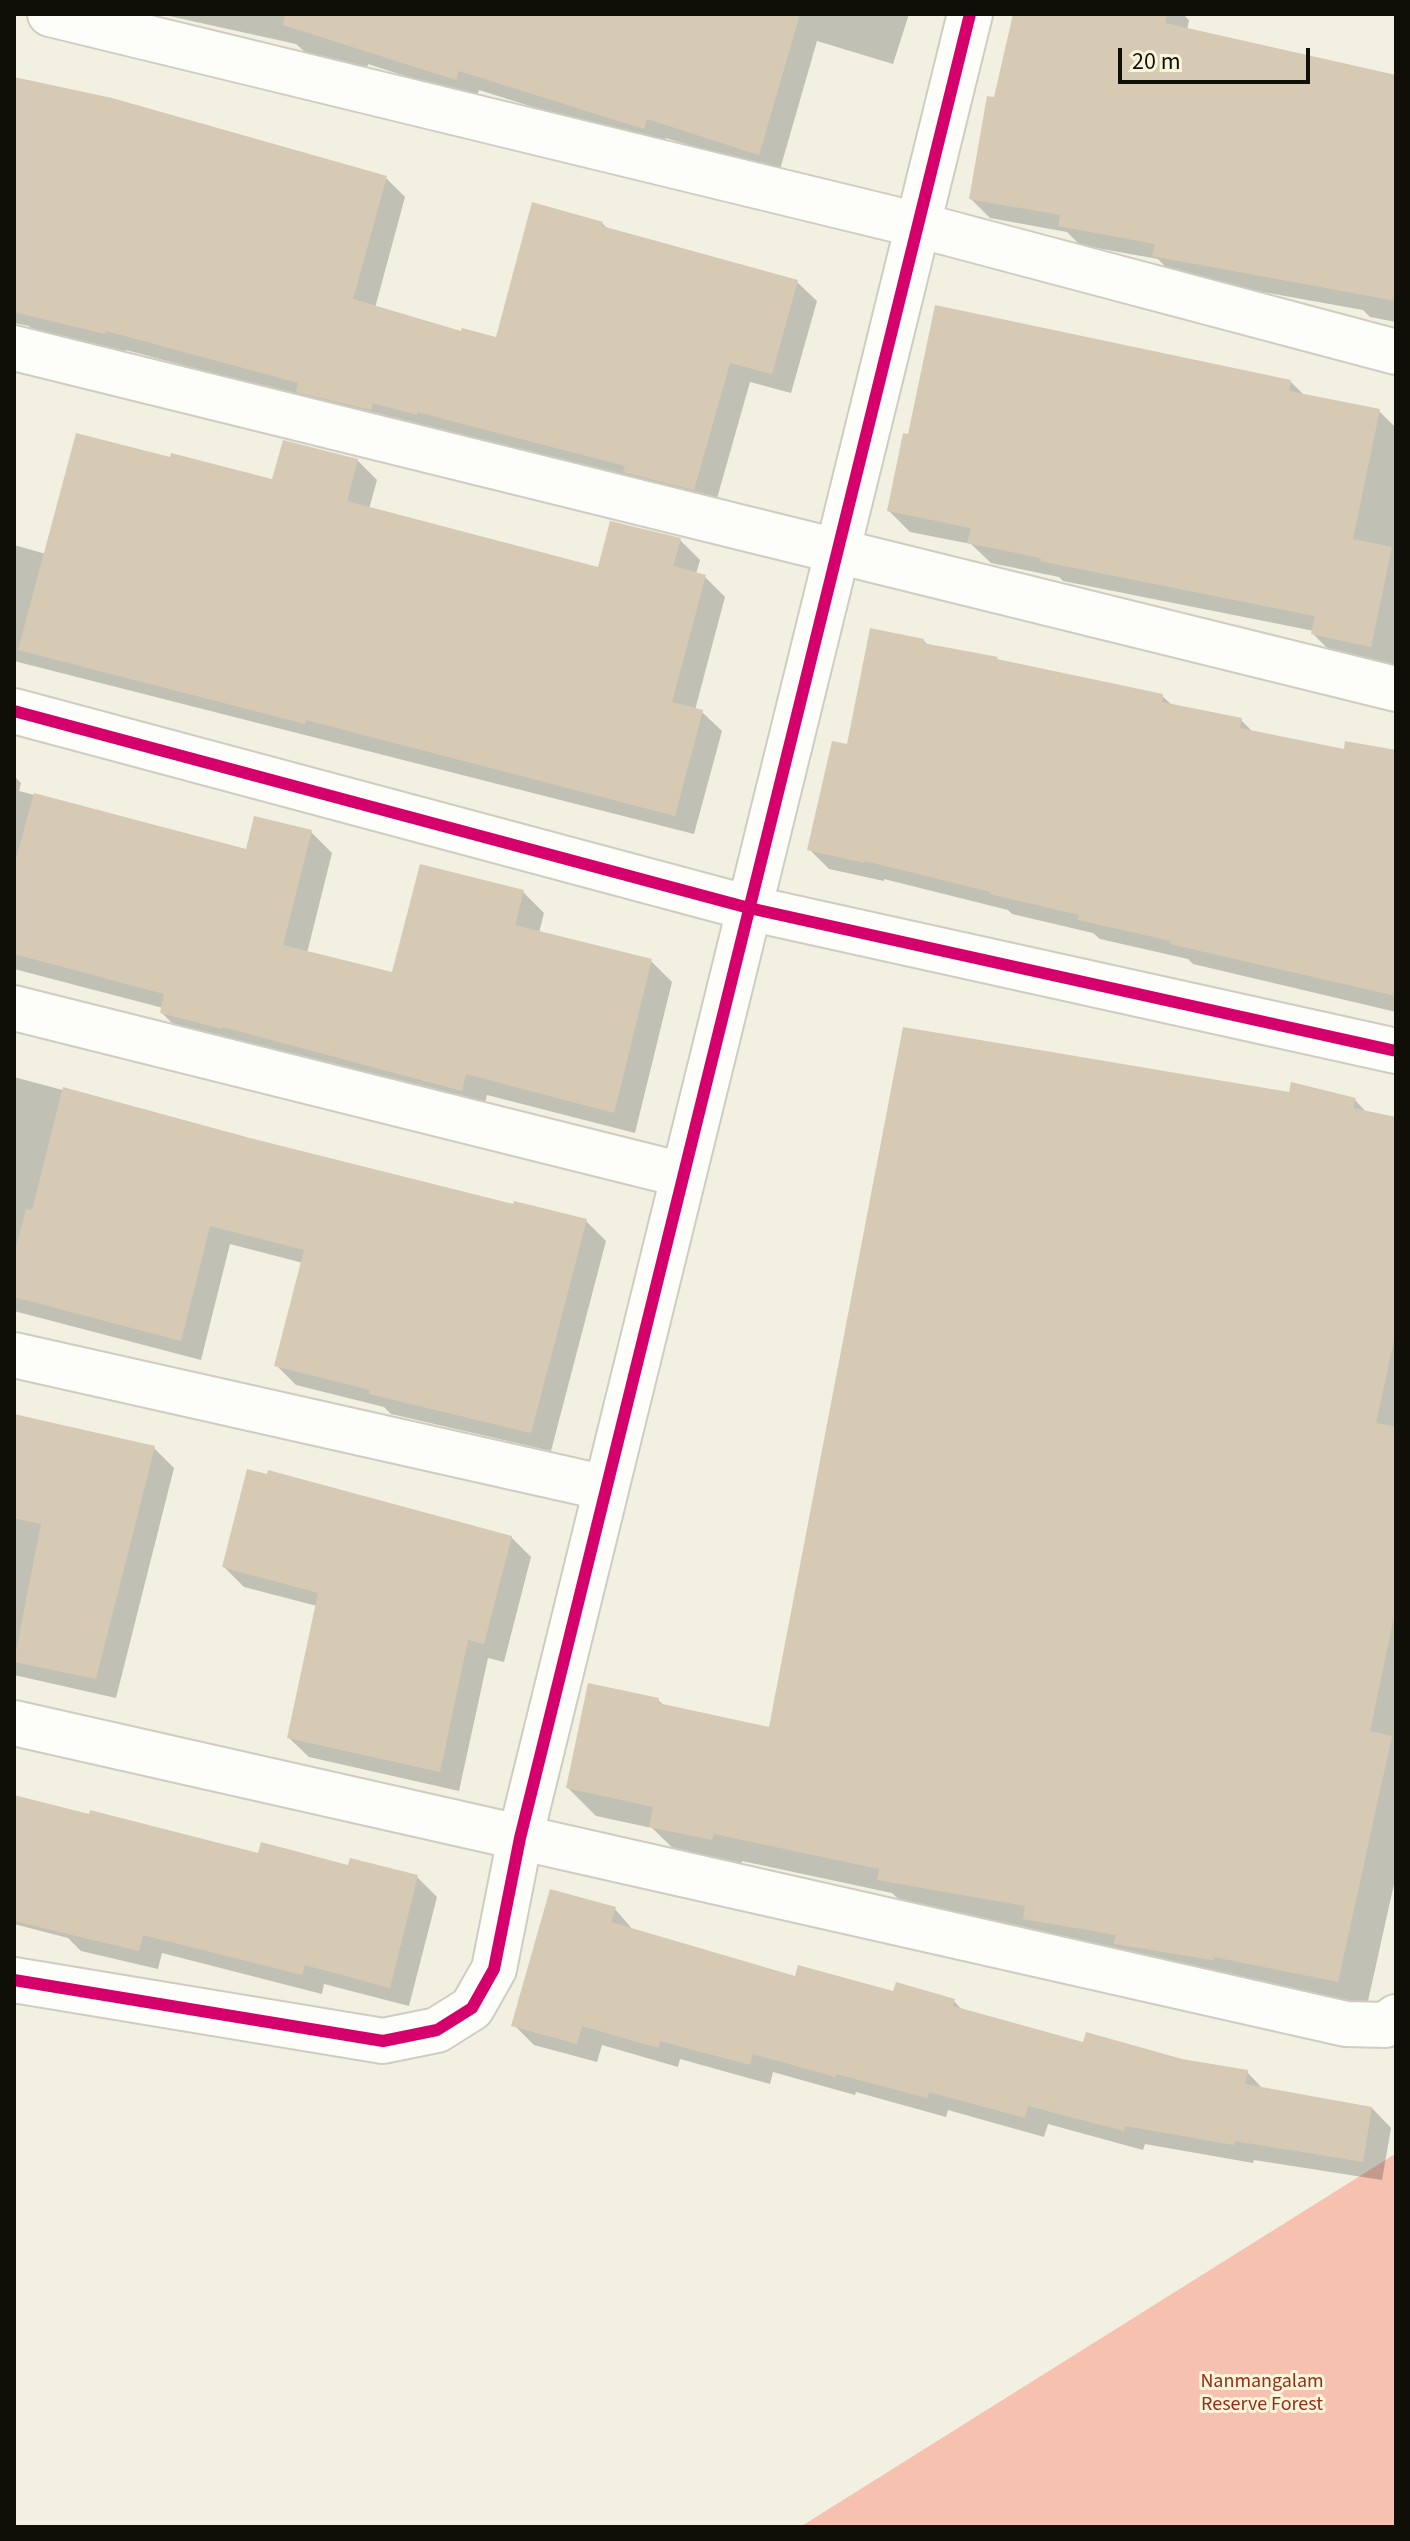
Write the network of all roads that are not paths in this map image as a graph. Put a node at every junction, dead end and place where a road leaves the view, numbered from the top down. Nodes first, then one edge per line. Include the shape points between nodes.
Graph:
1 (50, 14) edge
2 (970, 14) edge
3 (918, 225) junction
4 (14, 348) edge
5 (1396, 352) edge
6 (837, 549) junction
7 (1396, 689) edge
8 (14, 711) edge
9 (749, 908) junction
10 (14, 1008) edge
11 (1396, 1051) edge
12 (683, 1175) junction
13 (14, 1355) edge
14 (606, 1488) junction
15 (14, 1723) edge
16 (520, 1838) junction
17 (14, 1980) edge
18 (1396, 2017) edge

1 - 3 street
2 - 3 street
3 - 5 street
3 - 6 street
4 - 6 street
6 - 7 street
6 - 9 street
8 - 9 street
9 - 11 street
9 - 12 street
10 - 12 street
12 - 14 street
13 - 14 street
14 - 16 street
15 - 16 street
16 - 17 street via 494,1969 472,2008 437,2030 383,2041
16 - 18 street via 1346,2024 1385,2025

